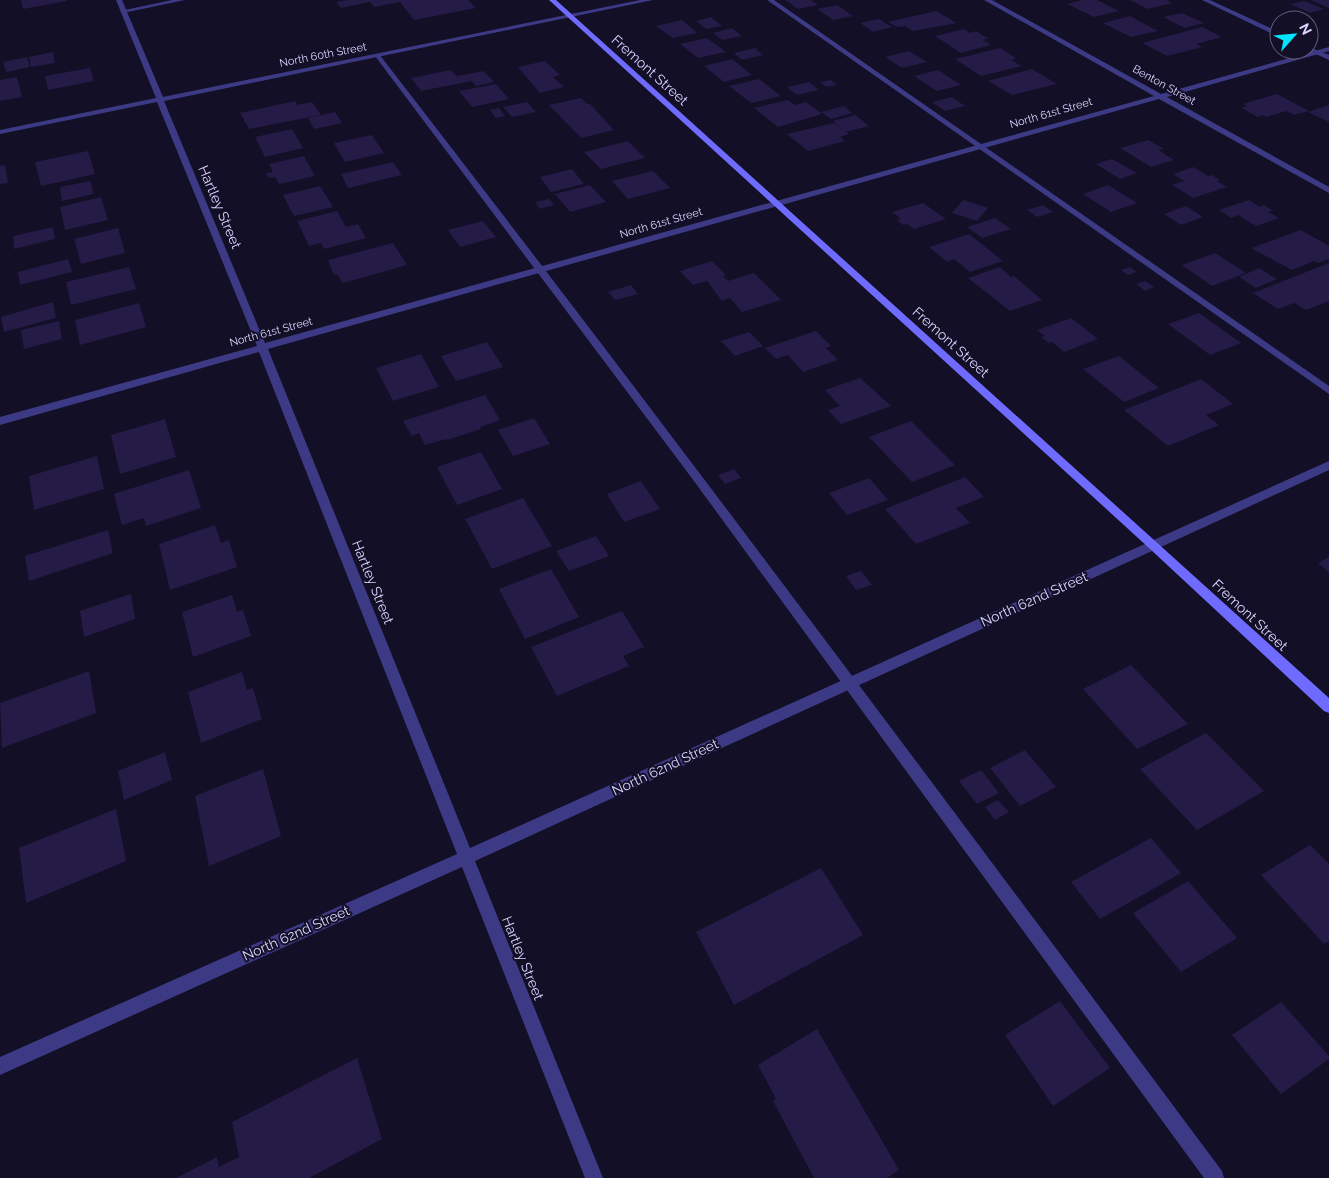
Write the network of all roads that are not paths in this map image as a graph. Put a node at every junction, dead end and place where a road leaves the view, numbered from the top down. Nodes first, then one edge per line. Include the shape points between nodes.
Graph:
1 (182, 0) edge
2 (552, 0) edge
3 (650, 0) edge
4 (770, 0) edge
5 (987, 0) edge
6 (1205, 0) edge
7 (121, 5) edge
8 (570, 16) junction
9 (1269, 30) edge
10 (377, 55) junction
11 (1280, 60) edge
12 (1160, 96) junction
13 (159, 100) junction
14 (0, 132) edge
15 (980, 146) junction
16 (1329, 190) edge
17 (778, 203) junction
18 (543, 270) junction
19 (262, 347) junction
20 (1329, 391) edge
21 (0, 421) edge
22 (1329, 465) edge
23 (1153, 545) junction
24 (850, 682) junction
25 (1329, 707) edge
26 (467, 856) junction
27 (0, 1066) edge
28 (594, 1178) edge
29 (1215, 1178) edge

1 - 7 street
2 - 8 street, Fremont Street
3 - 8 street, North 60th Street
4 - 15 street
5 - 12 street, Benton Street
6 - 9 street
7 - 13 street, Hartley Street
8 - 10 street, North 60th Street
8 - 17 street, Fremont Street
10 - 13 street, North 60th Street
10 - 18 street
11 - 12 street, North 61st Street
12 - 15 street, North 61st Street
12 - 16 street, Benton Street
13 - 14 street, North 60th Street
13 - 19 street, Hartley Street
15 - 17 street, North 61st Street
15 - 20 street
17 - 18 street, North 61st Street
17 - 23 street, Fremont Street
18 - 19 street, North 61st Street
18 - 24 street
19 - 21 street, North 61st Street
19 - 26 street, Hartley Street
22 - 23 street, North 62nd Street
23 - 24 street, North 62nd Street
23 - 25 street, Fremont Street
24 - 26 street, North 62nd Street
24 - 29 street
26 - 27 street, North 62nd Street
26 - 28 street, Hartley Street

